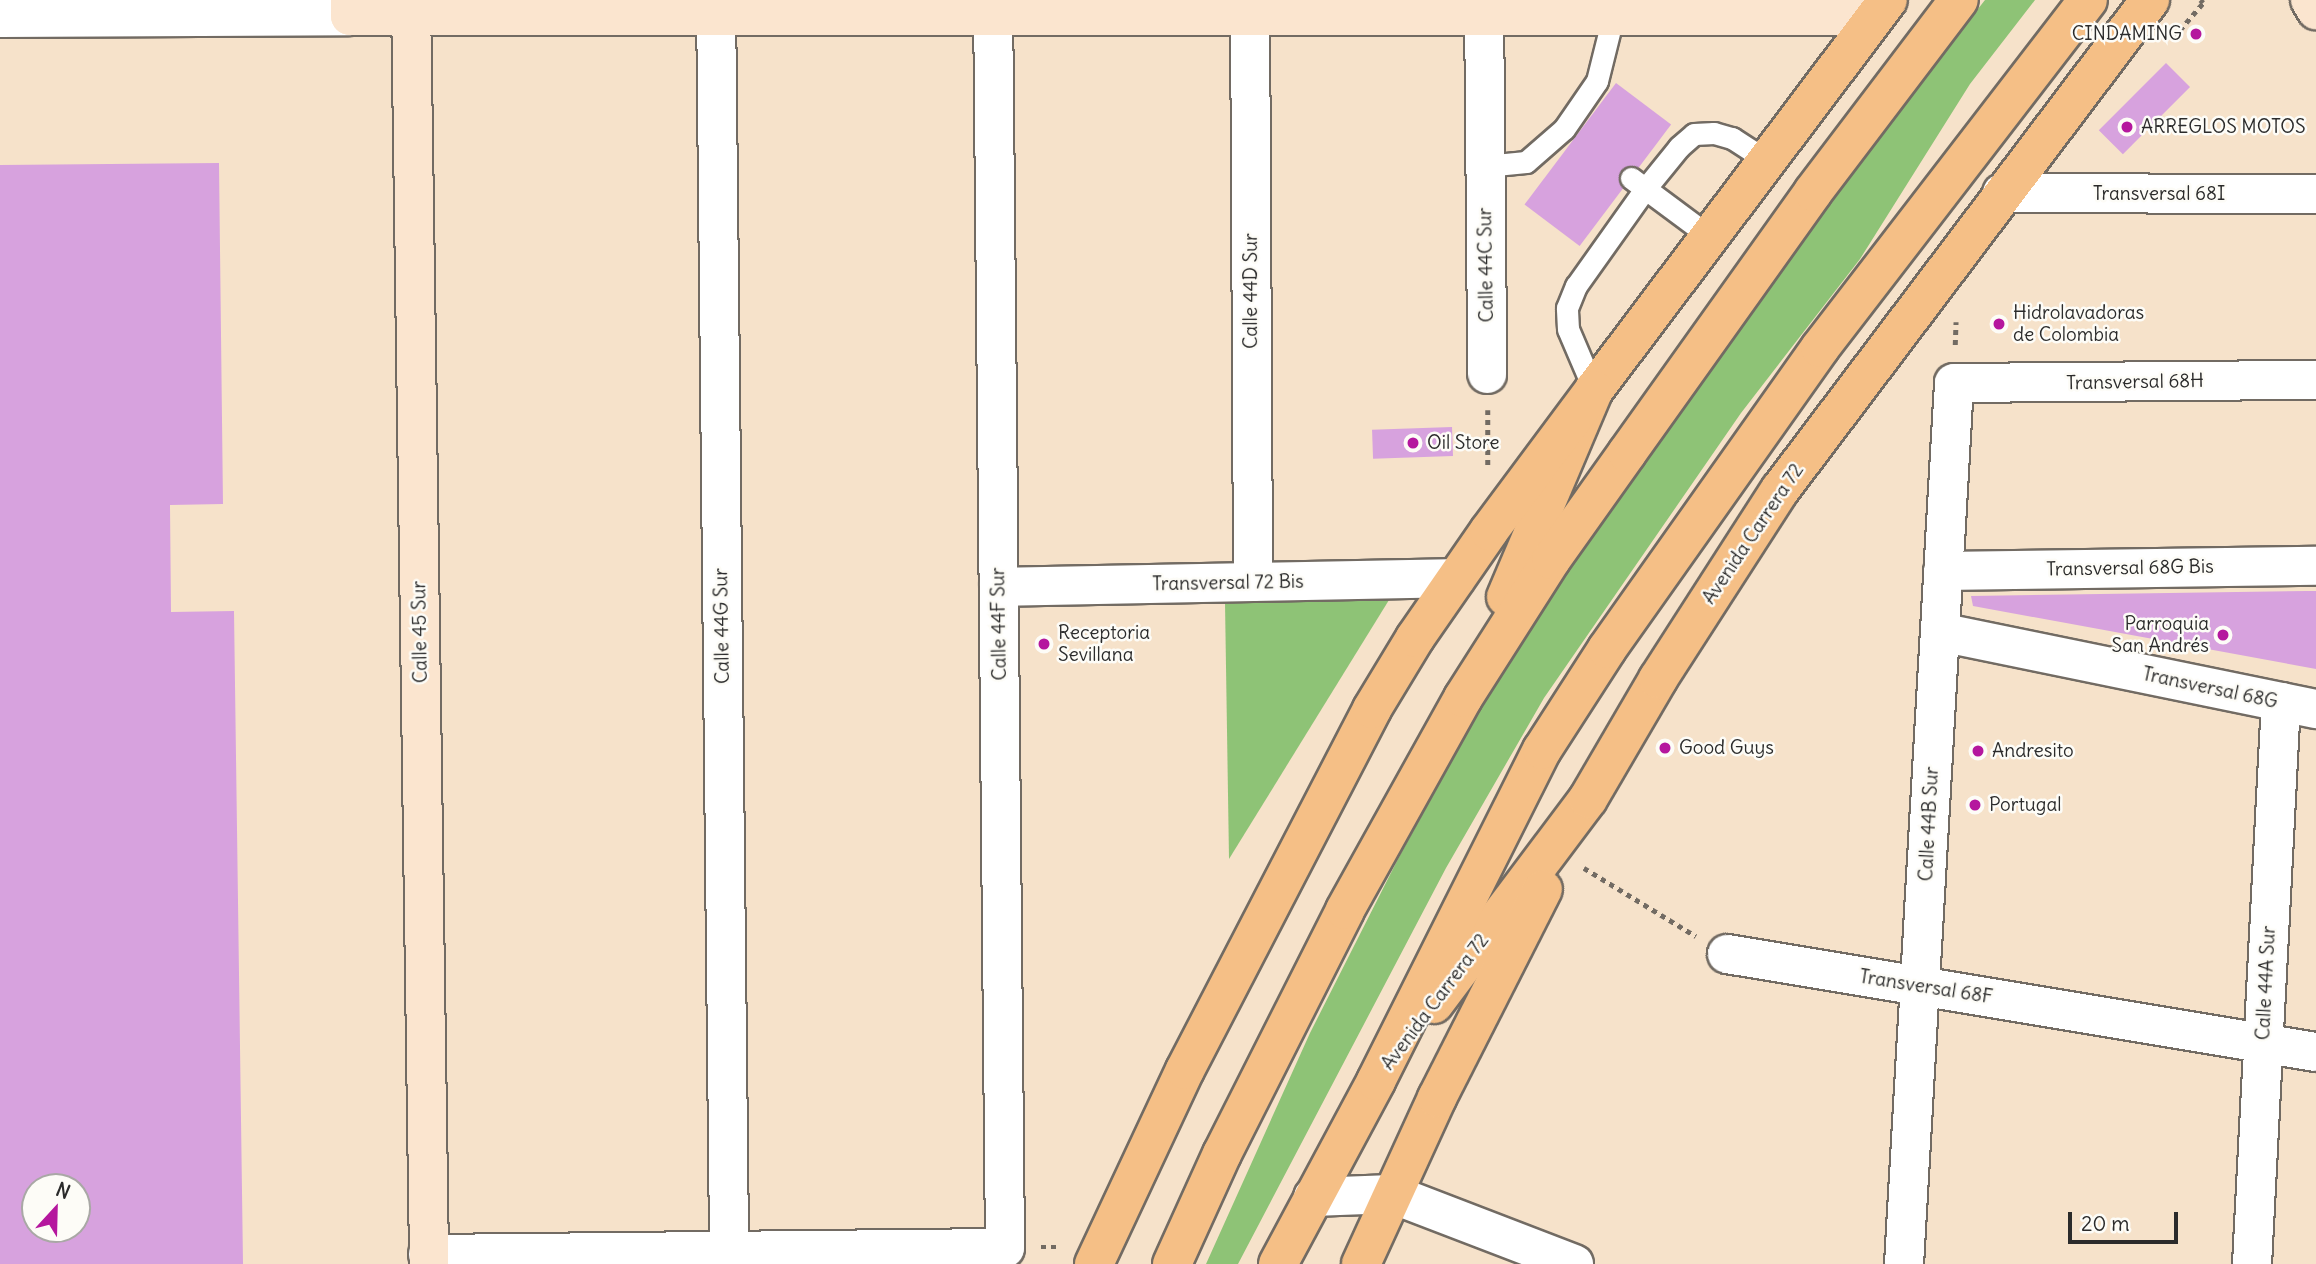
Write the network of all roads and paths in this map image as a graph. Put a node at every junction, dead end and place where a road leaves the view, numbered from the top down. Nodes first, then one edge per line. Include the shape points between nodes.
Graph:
1 (1959, 0) edge
2 (2088, 0) edge
3 (2150, 0) edge
4 (2310, 0) edge
5 (350, 8) edge
6 (411, 8) edge
7 (716, 8) edge
8 (993, 8) edge
9 (1250, 8) edge
10 (1484, 8) edge
11 (1698, 8) edge
12 (1881, 8) edge
13 (2316, 10) edge
14 (1613, 17) junction
15 (0, 18) edge
16 (1766, 160) junction
17 (1485, 166) junction
18 (1638, 184) junction
19 (2002, 193) junction
20 (2316, 194) edge
21 (1709, 236) junction
22 (1487, 374) joint
23 (2316, 380) edge
24 (1954, 383) joint
25 (1594, 390) junction
26 (1488, 469) dead end
27 (2316, 566) edge
28 (1943, 570) junction
29 (1456, 578) junction
30 (1253, 582) junction
31 (999, 587) junction
32 (1940, 632) junction
33 (1463, 698) junction
34 (2298, 705) edge
35 (1588, 799) junction
36 (1560, 854) junction
37 (1727, 954) joint
38 (1920, 985) junction
39 (2263, 1044) junction
40 (2316, 1052) edge
41 (1376, 1081) junction
42 (1392, 1194) junction
43 (1313, 1197) junction
44 (1005, 1248) junction
45 (729, 1251) junction
46 (1098, 1255) edge
47 (1281, 1258) edge
48 (428, 1259) edge
49 (1172, 1264) edge
50 (1361, 1264) edge
51 (1574, 1264) edge
52 (1904, 1264) edge
53 (2252, 1264) edge

1 - 33 highway via 1813,192 1651,419 1551,561
2 - 41 highway, Avenida Carrera 72 via 1821,348 1607,649 1542,750
3 - 19 highway, Avenida Carrera 72
4 - 13 street
5 - 6 street
5 - 15 street
6 - 7 street
6 - 48 street, Calle 45 Sur
7 - 8 street
7 - 45 street, Calle 44G Sur
8 - 9 street
8 - 31 street, Calle 44F Sur
9 - 10 street
9 - 30 street, Calle 44D Sur
10 - 14 street
10 - 17 street, Calle 44C Sur
11 - 12 street
11 - 14 street
12 - 16 highway
14 - 17 lane via 1597,82 1570,134 1526,162
16 - 18 lane via 1732,138 1694,134
16 - 21 highway
17 - 22 street, Calle 44C Sur
18 - 21 lane
18 - 25 lane via 1567,308 1568,329
19 - 20 street, Transversal 68I
19 - 35 highway, Avenida Carrera 72 via 1780,490 1658,679
21 - 25 highway
22 - 26 path
23 - 24 street, Transversal 68H
24 - 28 street, Calle 44B Sur
25 - 29 highway
25 - 33 highway
27 - 28 street, Transversal 68G Bis
28 - 32 street, Calle 44B Sur
29 - 30 street, Transversal 72 Bis
29 - 46 highway via 1372,709 1185,1070
30 - 31 street, Transversal 72 Bis
31 - 44 street, Calle 44F Sur
32 - 34 street, Transversal 68G
32 - 38 street, Calle 44B Sur
33 - 49 highway via 1345,910
34 - 39 street, Calle 44A Sur
35 - 36 highway
35 - 41 highway, Avenida Carrera 72
36 - 37 path
36 - 42 highway
37 - 38 street, Transversal 68F
38 - 39 street, Transversal 68F
38 - 52 street, Calle 44B Sur
39 - 40 street, Transversal 68F
39 - 53 street, Calle 44A Sur
41 - 43 highway, Avenida Carrera 72
42 - 43 street
42 - 50 highway
42 - 51 street
43 - 47 highway, Avenida Carrera 72
44 - 45 street
44 - 46 path
45 - 48 street

